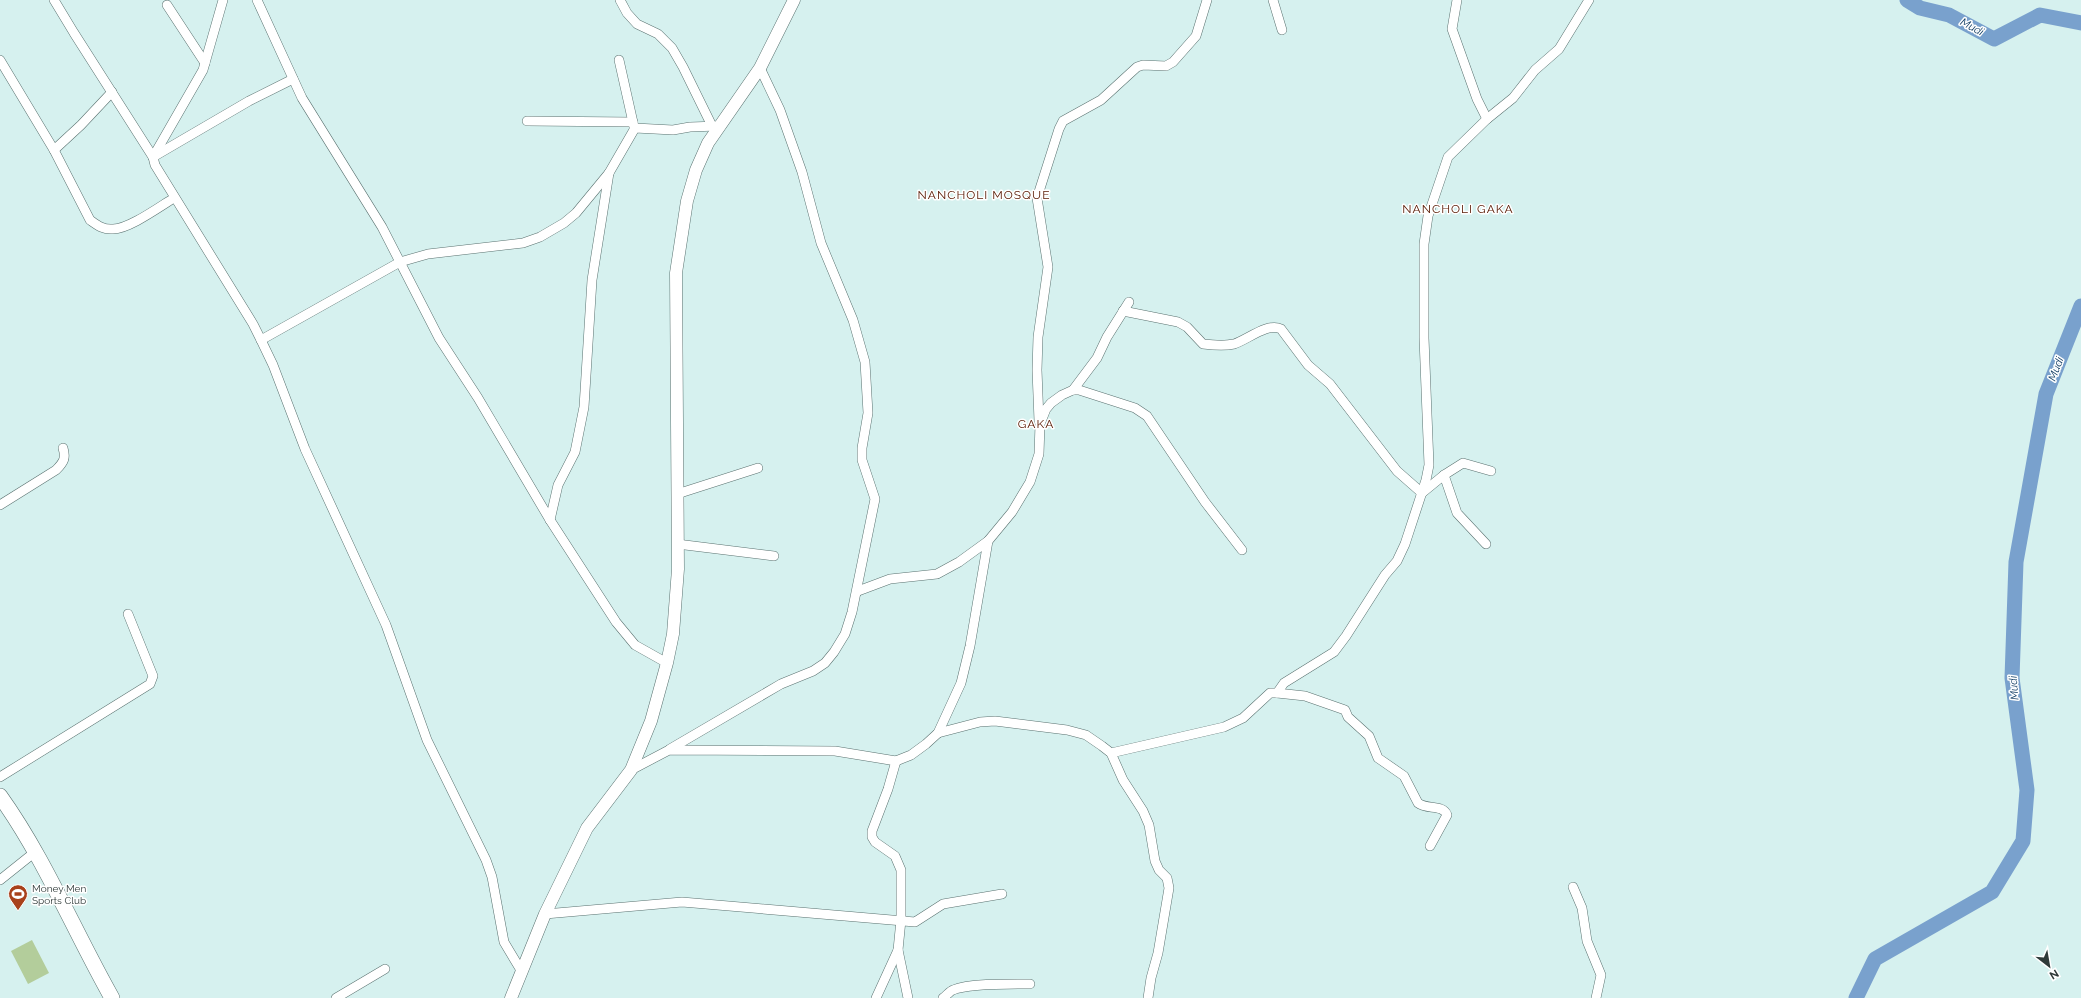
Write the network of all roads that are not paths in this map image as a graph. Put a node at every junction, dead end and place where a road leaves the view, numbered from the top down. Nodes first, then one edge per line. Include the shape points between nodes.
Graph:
1 (54, 0) edge
2 (223, 0) edge
3 (257, 0) edge
4 (620, 0) edge
5 (794, 0) edge
6 (1207, 0) edge
7 (1273, 0) edge
8 (1457, 0) edge
9 (1589, 0) edge
10 (167, 5) dead end
11 (1282, 30) dead end
12 (0, 60) edge
13 (619, 60) dead end
14 (205, 63) junction
15 (760, 68) junction
16 (293, 78) junction
17 (112, 92) junction
18 (1487, 119) junction
19 (527, 121) dead end
20 (634, 125) junction
21 (715, 126) junction
22 (54, 150) junction
23 (153, 157) junction
24 (609, 173) junction
25 (174, 198) junction
26 (400, 262) junction
27 (1129, 302) dead end
28 (1123, 311) junction
29 (261, 340) junction
30 (1072, 390) junction
31 (1040, 424) junction
32 (62, 448) dead end
33 (758, 468) dead end
34 (1491, 471) dead end
35 (1444, 475) junction
36 (1422, 493) junction
37 (677, 494) junction
38 (0, 505) edge
39 (550, 520) junction
40 (988, 541) junction
41 (677, 544) junction
42 (1486, 544) dead end
43 (1242, 550) dead end
44 (774, 556) dead end
45 (858, 591) junction
46 (128, 614) dead end
47 (667, 663) junction
48 (1277, 693) junction
49 (938, 733) junction
50 (669, 750) junction
51 (1111, 753) junction
52 (896, 760) junction
53 (631, 770) junction
54 (0, 777) edge
55 (0, 796) edge
56 (1430, 846) dead end
57 (35, 852) junction
58 (0, 880) edge
59 (1573, 887) dead end
60 (1002, 894) dead end
61 (545, 914) junction
62 (901, 920) junction
63 (898, 950) junction
64 (385, 969) dead end
65 (522, 972) junction
66 (1030, 984) dead end
67 (112, 998) edge
68 (336, 998) edge
69 (511, 998) edge
70 (876, 998) edge
71 (908, 998) edge
72 (944, 998) edge
73 (1148, 998) edge
74 (1596, 998) edge

1 - 17 street
2 - 14 street
3 - 16 street
4 - 21 street via 637,24 658,34 672,48
5 - 15 street
6 - 31 street via 1196,36 1173,62 1166,66 1137,67 1101,100 1063,121 1059,129 1037,198 1048,267 1038,337
7 - 11 street
8 - 18 street via 1452,29 1477,99
9 - 18 street via 1559,49 1535,70 1513,98
10 - 14 street
12 - 22 street
13 - 20 street
14 - 23 street
15 - 21 street
15 - 45 street via 780,110 821,242 853,320 865,362 868,413 862,460 875,499
16 - 23 street
16 - 26 street via 302,98 382,227
17 - 22 street via 82,125
17 - 23 street
18 - 36 street via 1448,157 1424,233 1424,338 1429,465
19 - 20 street
20 - 21 street via 673,130
20 - 24 street
21 - 37 street via 696,170 684,216 676,273
22 - 25 street via 90,220 100,228 114,230
23 - 25 street
24 - 26 street via 576,213 540,237 523,243 428,254
24 - 39 street via 592,280 584,407 574,452 558,485
25 - 29 street
26 - 29 street
26 - 39 street via 439,338 478,398
27 - 28 street
28 - 30 street via 1098,358
28 - 36 street via 1178,322 1187,327 1203,344 1233,344 1266,329 1281,329 1308,365 1330,384 1397,471
29 - 65 street via 305,449 386,625 427,740 486,860 492,877 504,942
30 - 31 street via 1051,403
30 - 43 street via 1084,391 1135,408 1147,416
31 - 40 street via 1039,454 1030,482 1012,512
32 - 38 street via 64,462 56,470
33 - 37 street
34 - 35 street via 1463,463
35 - 36 street
35 - 42 street via 1457,513
36 - 48 street via 1402,553 1346,636 1334,652 1284,683
37 - 41 street
39 - 47 street via 616,622 635,645
40 - 45 street via 937,574 890,579
40 - 49 street via 965,669
41 - 44 street
41 - 47 street via 675,612
45 - 50 street via 844,634 825,662 813,671 781,684
46 - 54 street via 153,676 150,684
47 - 53 street via 651,720
48 - 51 street via 1270,693 1243,718 1228,725
48 - 56 street via 1305,696 1344,710 1369,736 1378,758 1404,776 1418,803 1442,809 1447,815
49 - 51 street via 980,722 1018,723 1086,735
49 - 52 street via 911,755
50 - 52 street via 835,751
50 - 53 street
51 - 73 street via 1123,780 1143,811 1149,825 1155,861 1167,878 1169,888
52 - 62 street via 872,837 899,862
53 - 61 street via 587,828
55 - 57 highway
57 - 58 street
57 - 67 highway
59 - 74 street via 1582,908 1587,941 1601,975
60 - 62 street via 943,904 915,922
61 - 62 street via 682,902
61 - 65 street
62 - 63 street
63 - 70 street
63 - 71 street
64 - 68 street
65 - 69 street
66 - 72 street via 969,987 953,990

